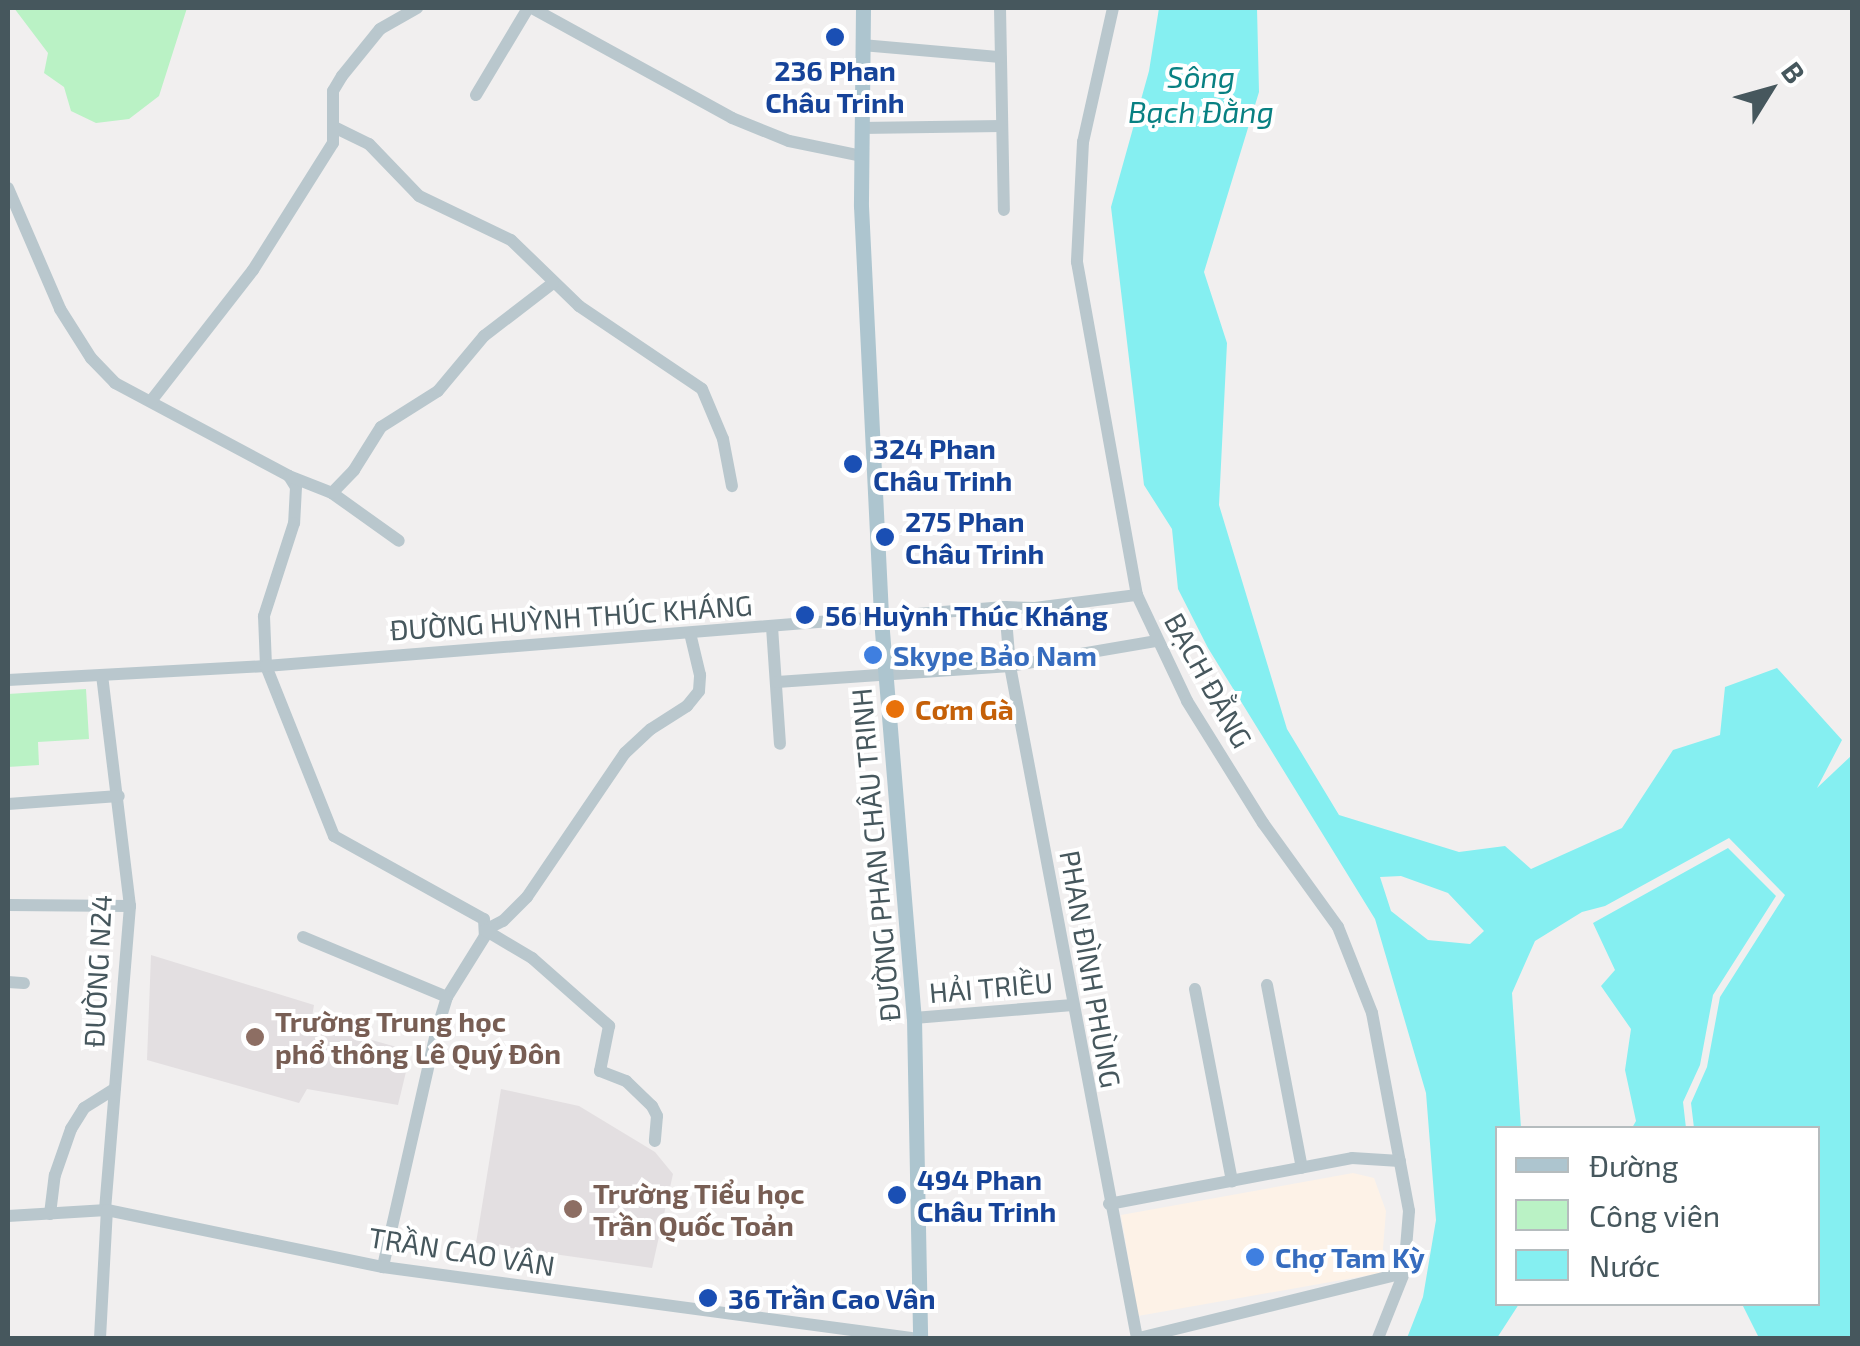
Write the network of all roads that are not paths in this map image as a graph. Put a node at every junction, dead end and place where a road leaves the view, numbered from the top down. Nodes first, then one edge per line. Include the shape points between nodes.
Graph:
1 (417, 8) edge
2 (863, 8) edge
3 (1000, 8) edge
4 (1113, 8) edge
5 (536, 9) edge
6 (862, 45) junction
7 (1000, 57) junction
8 (476, 95) dead end
9 (1001, 126) junction
10 (334, 127) junction
11 (861, 128) junction
12 (862, 156) junction
13 (8, 188) edge
14 (1004, 210) dead end
15 (553, 283) junction
16 (151, 401) junction
17 (289, 476) junction
18 (732, 486) dead end
19 (332, 493) junction
20 (399, 541) dead end
21 (1137, 595) junction
22 (1005, 607) junction
23 (881, 618) junction
24 (772, 627) junction
25 (690, 633) junction
26 (1157, 641) junction
27 (266, 666) junction
28 (1010, 666) junction
29 (102, 675) junction
30 (885, 676) junction
31 (8, 680) edge
32 (777, 682) junction
33 (780, 744) dead end
34 (118, 796) junction
35 (8, 804) edge
36 (8, 905) edge
37 (130, 906) junction
38 (485, 930) junction
39 (303, 937) dead end
40 (8, 982) edge
41 (24, 983) dead end
42 (1267, 985) dead end
43 (1195, 989) dead end
44 (447, 997) junction
45 (1072, 1005) junction
46 (914, 1018) junction
47 (115, 1089) junction
48 (656, 1141) dead end
49 (1400, 1161) junction
50 (1302, 1168) junction
51 (1232, 1181) junction
52 (1109, 1204) junction
53 (106, 1210) junction
54 (50, 1214) junction
55 (8, 1216) edge
56 (383, 1267) junction
57 (1404, 1274) junction
58 (100, 1338) edge
59 (912, 1338) edge
60 (920, 1338) edge
61 (1138, 1338) edge
62 (1378, 1338) edge

1 - 10 street via 380,29 342,76 334,91
2 - 6 main road, ĐƯỜNG PHAN CHÂU TRINH
3 - 7 street
4 - 21 street, BẠCH ĐẰNG via 1083,142 1076,262
5 - 8 street
5 - 12 street via 753,127 789,142
6 - 7 street
6 - 11 main road, ĐƯỜNG PHAN CHÂU TRINH
7 - 9 street
9 - 11 street
9 - 14 street
10 - 15 street via 369,144 419,196 511,240
10 - 16 street via 333,142 252,270
11 - 12 main road, ĐƯỜNG PHAN CHÂU TRINH
12 - 23 main road, ĐƯỜNG PHAN CHÂU TRINH
13 - 16 street via 60,309 91,358 115,383
15 - 18 street via 702,390
15 - 19 street via 484,336 438,391 381,427
16 - 17 street
17 - 19 street
17 - 27 street via 298,501 264,616
19 - 20 street
21 - 22 street, ĐƯỜNG HUỲNH THÚC KHÁNG
21 - 26 street, BẠCH ĐẰNG
22 - 23 street, ĐƯỜNG HUỲNH THÚC KHÁNG
22 - 28 street, PHAN ĐÌNH PHÙNG
23 - 24 street, ĐƯỜNG HUỲNH THÚC KHÁNG
23 - 30 main road, ĐƯỜNG PHAN CHÂU TRINH
24 - 25 street, ĐƯỜNG HUỲNH THÚC KHÁNG
24 - 32 street
25 - 27 street, ĐƯỜNG HUỲNH THÚC KHÁNG
25 - 38 street via 699,691 625,753 528,897
26 - 28 street
26 - 49 street, BẠCH ĐẰNG via 1263,822 1338,926 1372,1012
27 - 29 street, ĐƯỜNG HUỲNH THÚC KHÁNG
27 - 38 street via 334,836 474,909
28 - 30 street
28 - 45 street, PHAN ĐÌNH PHÙNG
29 - 31 street, ĐƯỜNG HUỲNH THÚC KHÁNG
29 - 34 street, ĐƯỜNG N24
30 - 32 street
30 - 46 main road, ĐƯỜNG PHAN CHÂU TRINH
32 - 33 street
34 - 35 street
34 - 37 street, ĐƯỜNG N24
36 - 37 street
37 - 47 street, ĐƯỜNG N24
38 - 44 street
38 - 48 street via 532,958 608,1026 600,1071 626,1081 652,1106
39 - 44 street
40 - 41 street
42 - 50 street
43 - 51 street
44 - 56 street
45 - 46 street, HẢI TRIỀU
45 - 52 street, PHAN ĐÌNH PHÙNG
46 - 60 main road, ĐƯỜNG PHAN CHÂU TRINH
47 - 53 street, ĐƯỜNG N24
47 - 54 street via 84,1108 71,1129
49 - 50 street via 1352,1158
49 - 57 street, BẠCH ĐẰNG via 1410,1211
50 - 51 street
51 - 52 street
52 - 61 street, PHAN ĐÌNH PHÙNG
53 - 54 street, TRẦN CAO VÂN
53 - 56 street, TRẦN CAO VÂN
53 - 58 street, ĐƯỜNG N24
54 - 55 street, TRẦN CAO VÂN
56 - 59 street, TRẦN CAO VÂN
57 - 61 street
57 - 62 street, BẠCH ĐẰNG

